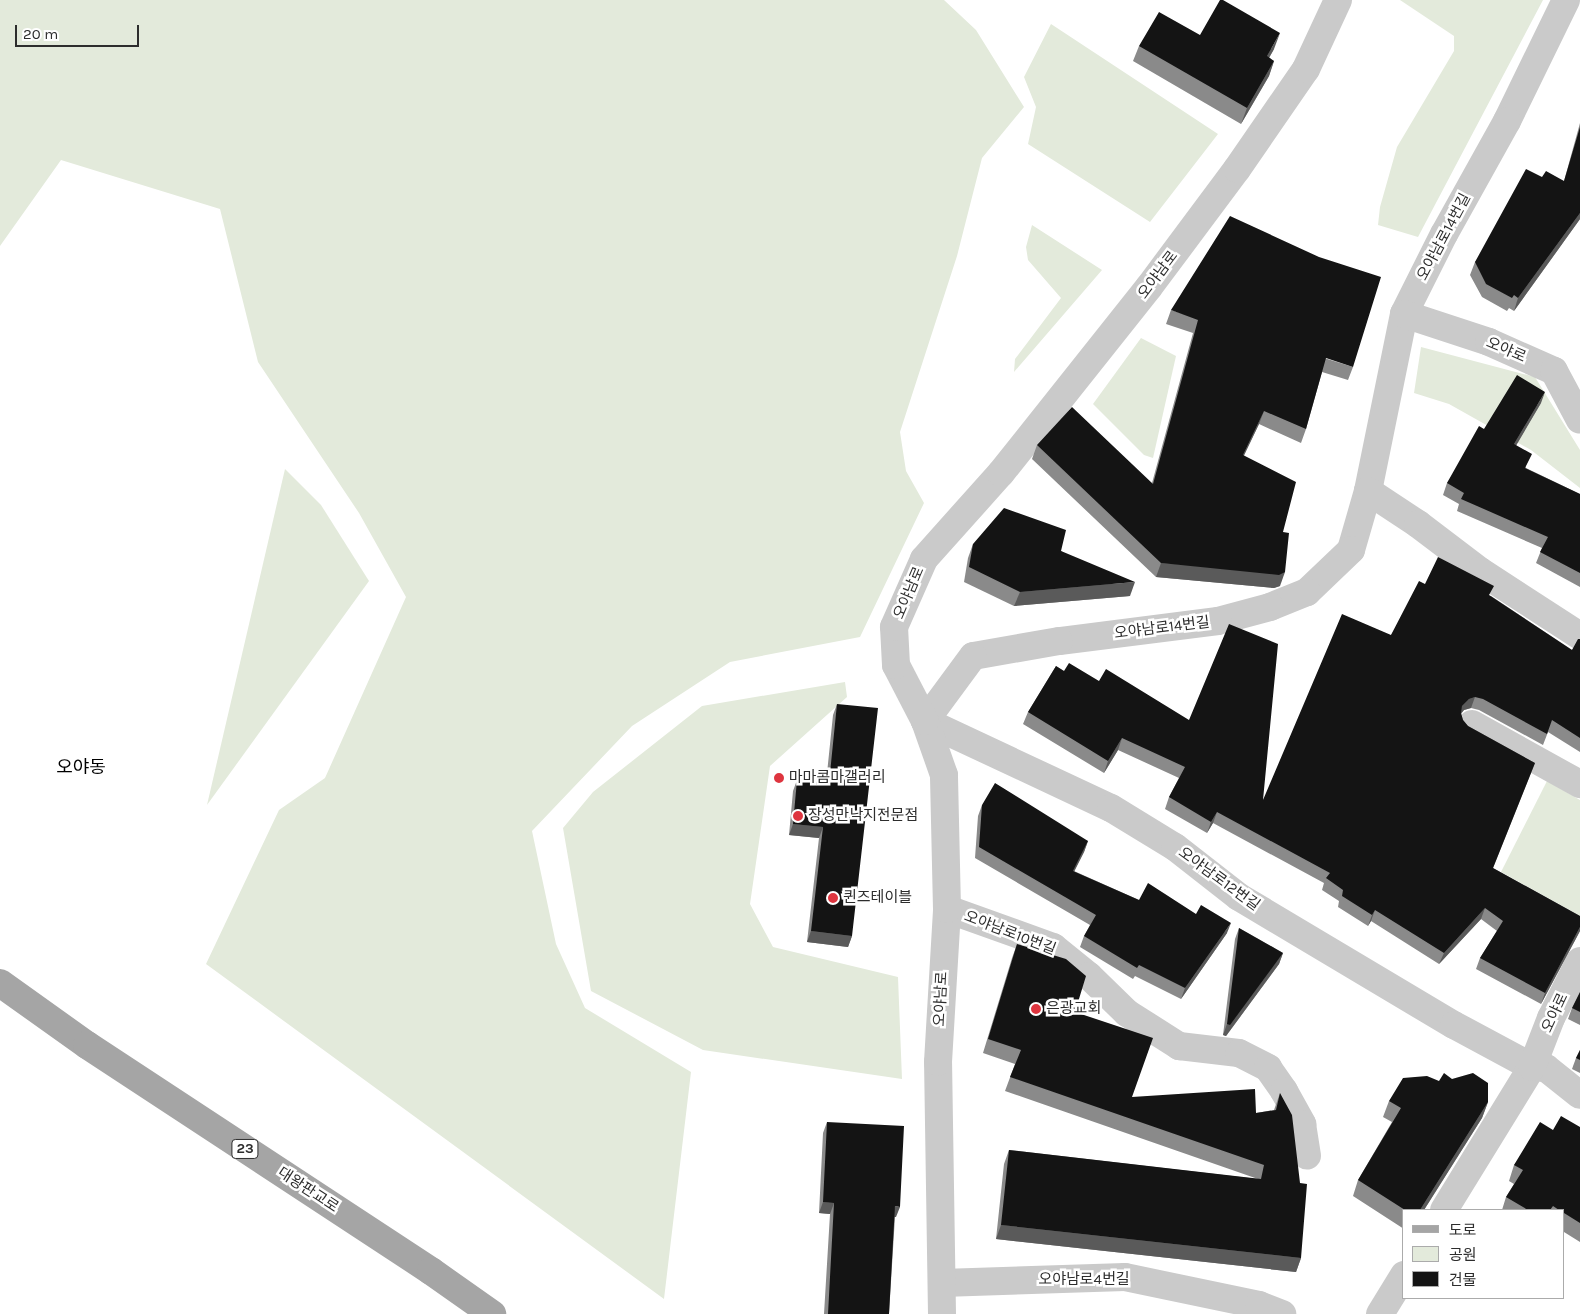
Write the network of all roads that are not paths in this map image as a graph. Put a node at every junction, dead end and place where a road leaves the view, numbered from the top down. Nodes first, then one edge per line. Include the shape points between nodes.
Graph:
1 (1338, 0) edge
2 (1566, 0) edge
3 (1404, 314) junction
4 (1580, 420) edge
5 (1368, 491) junction
6 (1580, 636) edge
7 (925, 721) junction
8 (1472, 724) dead end
9 (1580, 784) edge
10 (947, 909) junction
11 (1580, 961) edge
12 (0, 983) edge
13 (1532, 1067) junction
14 (1580, 1095) edge
15 (1307, 1156) dead end
16 (1445, 1209) edge
17 (1402, 1278) edge
18 (942, 1283) junction
19 (492, 1314) edge
20 (942, 1314) edge
21 (1282, 1314) edge
22 (1380, 1314) edge

1 - 7 street, 오야남로 via 1306,69 1231,177 1149,287 1001,473 924,559 894,627 896,665
2 - 3 street, 오야남로14번길 via 1508,121 1444,234
3 - 4 street, 오야로 via 1489,342 1554,371
3 - 5 street, 오야남로14번길
5 - 6 street via 1480,571
5 - 7 street, 오야남로14번길 via 1350,550 1307,592 1270,608 1218,621 1059,641 973,656
7 - 10 street, 오야남로 via 944,774
7 - 13 street, 오야남로12번길 via 1111,808 1174,847 1239,897 1454,1025
8 - 9 street
10 - 15 street, 오야남로10번길 via 1053,947 1127,1012 1179,1046 1239,1053 1268,1068 1302,1124
10 - 18 street, 오야남로 via 938,1062
11 - 13 street, 오야로 via 1551,1018
12 - 19 main road, 대왕판교로 / 23 via 87,1045
13 - 14 street, 오야남로12번길 via 1546,1068
13 - 16 street
17 - 22 street
18 - 20 street, 오야남로
18 - 21 street, 오야남로4번길 via 1125,1277 1259,1305

